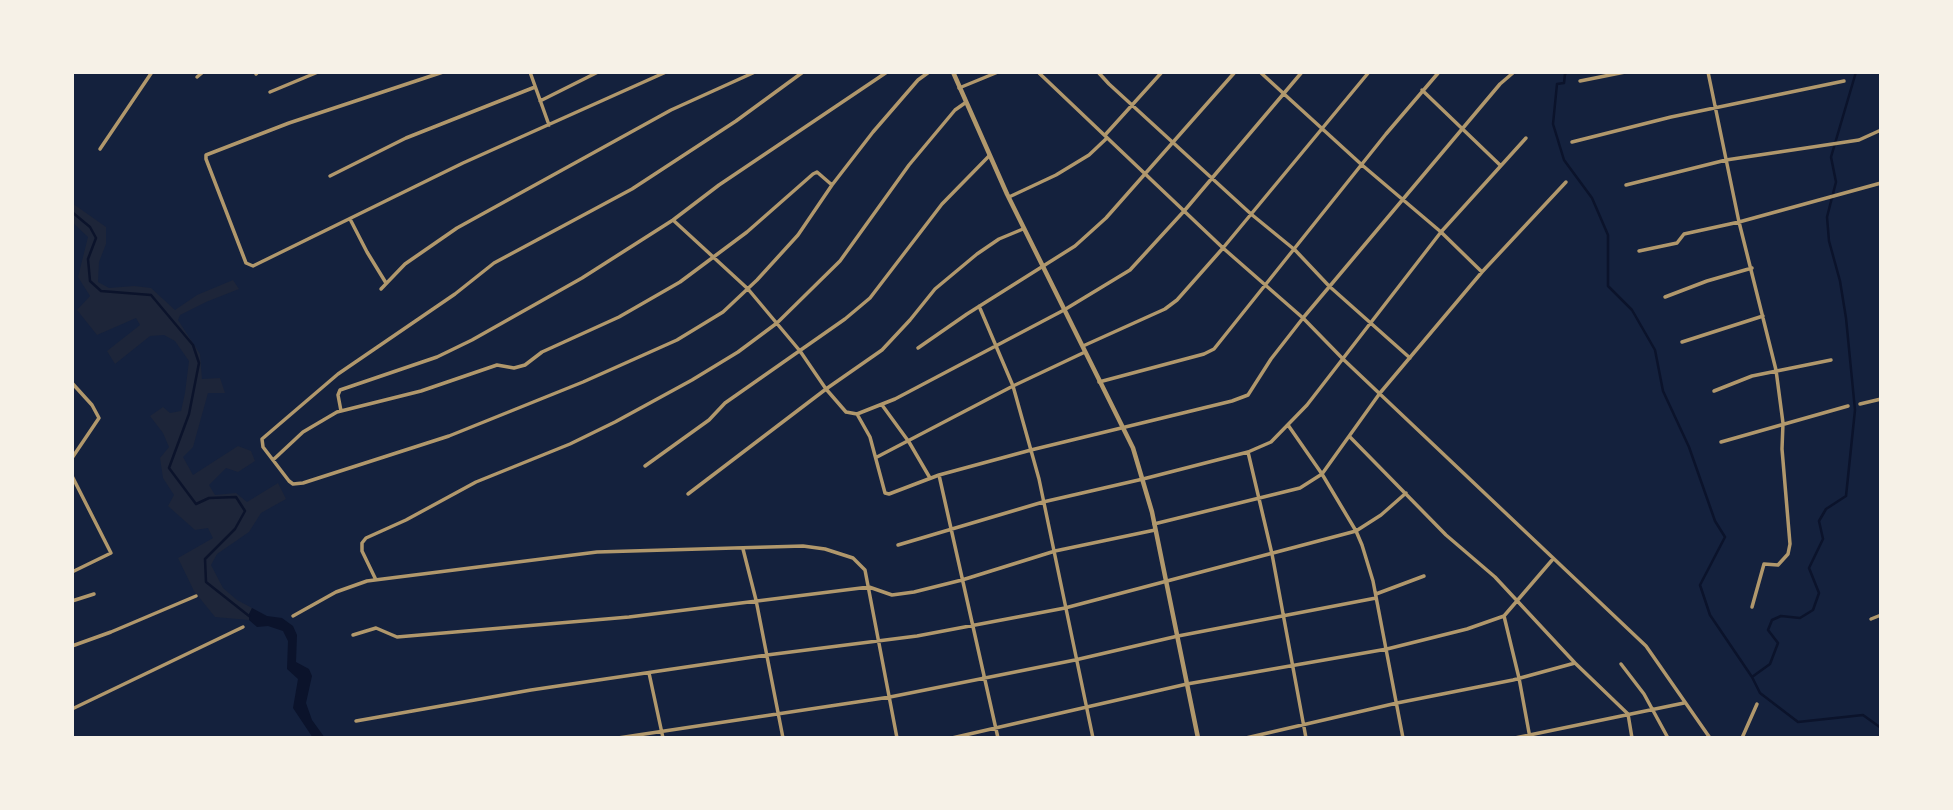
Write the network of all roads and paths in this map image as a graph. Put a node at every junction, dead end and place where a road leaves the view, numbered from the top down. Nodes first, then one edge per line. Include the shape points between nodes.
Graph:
1 (152, 72) edge
2 (203, 72) edge
3 (318, 72) edge
4 (443, 72) edge
5 (530, 72) edge
6 (598, 72) edge
7 (666, 72) edge
8 (755, 72) edge
9 (803, 72) edge
10 (887, 72) edge
11 (929, 72) edge
12 (953, 72) edge
13 (998, 72) edge
14 (1038, 72) edge
15 (1098, 72) edge
16 (1162, 72) edge
17 (1235, 72) edge
18 (1260, 72) edge
19 (1302, 72) edge
20 (1369, 72) edge
21 (1439, 72) edge
22 (1514, 72) edge
23 (1625, 72) edge
24 (1708, 72) edge
25 (197, 77) dead end
26 (1580, 81) dead end
27 (1844, 81) dead end
28 (535, 87) junction
29 (959, 88) junction
30 (1422, 90) junction
31 (270, 92) dead end
32 (1283, 93) junction
33 (540, 101) junction
34 (965, 103) junction
35 (1132, 106) junction
36 (1717, 108) junction
37 (549, 125) junction
38 (1323, 127) junction
39 (1462, 128) junction
40 (1881, 130) edge
41 (1106, 136) junction
42 (1526, 138) dead end
43 (1172, 142) junction
44 (1572, 142) dead end
45 (100, 149) dead end
46 (989, 156) junction
47 (1726, 160) junction
48 (1362, 164) junction
49 (1500, 165) junction
50 (1145, 173) junction
51 (330, 176) dead end
52 (1212, 178) junction
53 (1566, 182) dead end
54 (1881, 183) edge
55 (832, 185) junction
56 (1626, 185) dead end
57 (1009, 197) junction
58 (1403, 198) junction
59 (1185, 210) junction
60 (1251, 214) junction
61 (350, 219) junction
62 (673, 220) junction
63 (1739, 222) junction
64 (1025, 228) junction
65 (1441, 232) junction
66 (1223, 248) junction
67 (1295, 250) junction
68 (1639, 251) dead end
69 (712, 258) junction
70 (1043, 266) junction
71 (1752, 268) junction
72 (1482, 272) junction
73 (386, 283) junction
74 (1329, 286) junction
75 (1266, 287) junction
76 (381, 289) dead end
77 (748, 289) junction
78 (1665, 297) dead end
79 (979, 306) junction
80 (1064, 310) junction
81 (1763, 316) junction
82 (1303, 318) junction
83 (777, 323) junction
84 (1370, 323) junction
85 (1682, 342) dead end
86 (997, 345) junction
87 (918, 348) dead end
88 (1083, 349) junction
89 (800, 351) junction
90 (1410, 358) junction
91 (1343, 359) junction
92 (1831, 360) dead end
93 (1776, 370) junction
94 (1099, 382) junction
95 (72, 383) edge
96 (1013, 386) junction
97 (826, 389) junction
98 (1714, 391) dead end
99 (1380, 393) junction
100 (1881, 399) edge
101 (1860, 404) dead end
102 (882, 405) junction
103 (1848, 406) dead end
104 (341, 411) junction
105 (857, 414) junction
106 (1783, 423) junction
107 (1288, 425) junction
108 (1124, 428) junction
109 (1350, 437) junction
110 (908, 442) junction
111 (1721, 442) dead end
112 (1031, 450) junction
113 (1248, 452) junction
114 (877, 457) junction
115 (72, 458) edge
116 (273, 460) junction
117 (645, 466) dead end
118 (1322, 474) junction
119 (939, 475) junction
120 (72, 476) edge
121 (930, 478) junction
122 (1143, 479) junction
123 (1406, 493) junction
124 (688, 494) dead end
125 (1259, 499) junction
126 (1044, 502) junction
127 (1155, 527) junction
128 (951, 528) junction
129 (1356, 531) junction
130 (898, 545) dead end
131 (743, 548) junction
132 (1055, 551) junction
133 (1272, 554) junction
134 (1553, 559) junction
135 (72, 572) edge
136 (1424, 576) dead end
137 (376, 580) junction
138 (962, 580) junction
139 (1166, 582) junction
140 (869, 587) junction
141 (94, 594) dead end
142 (195, 596) dead end
143 (1376, 596) junction
144 (756, 600) junction
145 (1518, 600) junction
146 (72, 601) edge
147 (1752, 607) dead end
148 (1065, 608) junction
149 (1881, 615) edge
150 (293, 616) dead end
151 (1284, 616) junction
152 (1504, 616) junction
153 (1871, 619) dead end
154 (972, 626) junction
155 (243, 627) dead end
156 (354, 635) dead end
157 (1178, 636) junction
158 (879, 639) junction
159 (72, 646) edge
160 (1387, 649) junction
161 (767, 655) junction
162 (1075, 660) junction
163 (1574, 663) junction
164 (1621, 664) dead end
165 (1293, 666) junction
166 (649, 673) junction
167 (985, 677) junction
168 (1519, 678) junction
169 (1186, 684) junction
170 (890, 697) junction
171 (1685, 702) junction
172 (1397, 703) junction
173 (1757, 704) dead end
174 (72, 709) edge
175 (1086, 709) junction
176 (1653, 709) junction
177 (778, 713) junction
178 (1628, 713) junction
179 (356, 721) dead end
180 (1304, 725) junction
181 (996, 730) junction
182 (662, 736) edge
183 (1529, 737) edge
184 (618, 738) edge
185 (783, 738) edge
186 (897, 738) edge
187 (953, 738) edge
188 (998, 738) edge
189 (1093, 738) edge
190 (1198, 738) edge
191 (1246, 738) edge
192 (1306, 738) edge
193 (1403, 738) edge
194 (1515, 738) edge
195 (1632, 738) edge
196 (1668, 738) edge
197 (1710, 738) edge
198 (1742, 738) edge

1 - 45 street
2 - 25 street
3 - 31 street
4 - 61 street via 206,156 249,266
5 - 28 street
6 - 33 street
7 - 37 street
8 - 73 street via 671,110 469,221 405,264
9 - 116 street via 632,189 494,263 338,374 262,439
10 - 62 street
11 - 55 street
12 - 29 street
13 - 29 street
14 - 41 street
15 - 35 street
16 - 35 street
17 - 43 street
18 - 32 street
19 - 32 street
20 - 38 street
21 - 30 street
22 - 39 street
23 - 26 street
24 - 36 street
27 - 36 street
28 - 33 street
28 - 51 street via 427,128
29 - 34 street
30 - 39 street
30 - 48 street
32 - 38 street
32 - 52 street
33 - 37 street
34 - 46 street
34 - 83 street via 909,165 840,261
35 - 41 street
35 - 43 street
36 - 44 street
36 - 47 street
37 - 61 street
38 - 48 street
38 - 60 street
39 - 49 street
39 - 58 street
40 - 47 street via 1839,144
41 - 50 street
41 - 57 street via 1089,155
42 - 49 street
43 - 50 street
43 - 52 street
46 - 57 street
46 - 89 street via 942,204 870,298
47 - 56 street
47 - 63 street
48 - 58 street
48 - 67 street
49 - 65 street
50 - 59 street
50 - 70 street via 1106,218
52 - 59 street
52 - 60 street
53 - 72 street
54 - 63 street
55 - 69 street via 817,172 813,174
55 - 77 street via 798,235
57 - 64 street
58 - 65 street
58 - 74 street
59 - 66 street
59 - 80 street via 1129,270
60 - 66 street
60 - 67 street
61 - 73 street
62 - 69 street
62 - 104 street via 472,340 340,390
63 - 68 street via 1684,234 1677,243
63 - 71 street
64 - 70 street
64 - 97 street via 977,254 935,289 882,350
65 - 72 street
65 - 84 street
66 - 75 street
66 - 88 street via 1165,309
67 - 74 street
67 - 75 street
69 - 77 street
69 - 104 street via 619,317 520,367 497,365
70 - 79 street
70 - 80 street
71 - 78 street
71 - 81 street
72 - 90 street
73 - 76 street
74 - 82 street
74 - 84 street
75 - 82 street
75 - 94 street via 1214,349
77 - 83 street
77 - 116 street via 723,312 677,340 449,436 303,483 289,481
79 - 86 street
79 - 87 street
80 - 86 street
80 - 88 street
81 - 85 street
81 - 93 street
82 - 91 street
82 - 108 street via 1248,395
83 - 89 street
83 - 137 street via 715,366 615,422 476,482 366,538 362,551
84 - 90 street
84 - 91 street
86 - 96 street
86 - 102 street
88 - 94 street
88 - 96 street
89 - 97 street
89 - 117 street
90 - 99 street
91 - 99 street
91 - 107 street
92 - 93 street
93 - 98 street
93 - 106 street
94 - 108 street
95 - 115 street via 99,418
96 - 110 street
96 - 112 street
97 - 105 street via 846,412
97 - 124 street
99 - 109 street
99 - 134 street
100 - 101 street
102 - 105 street
102 - 110 street
103 - 106 street
104 - 116 street via 303,432
105 - 114 street
106 - 111 street
106 - 147 street via 1790,544 1778,565 1765,564
107 - 113 street via 1271,442
107 - 118 street
108 - 112 street
108 - 122 street
109 - 118 street
109 - 123 street
110 - 114 street
110 - 121 street
112 - 119 street
112 - 126 street
113 - 122 street
113 - 125 street
114 - 121 street via 884,493
118 - 125 street via 1300,488
118 - 129 street
119 - 121 street
119 - 128 street
120 - 135 street via 111,553
122 - 126 street
122 - 127 street
123 - 129 street
123 - 145 street
125 - 127 street
125 - 133 street
126 - 128 street
126 - 132 street
127 - 132 street
127 - 139 street
128 - 130 street
128 - 138 street
129 - 133 street
129 - 143 street
131 - 137 street via 597,552
131 - 140 street via 803,547 838,552 864,568
131 - 144 street
132 - 138 street
132 - 148 street
133 - 139 street
133 - 151 street
134 - 145 street
134 - 171 street via 1646,646
136 - 143 street
137 - 150 street via 351,585
138 - 140 street via 892,595
138 - 154 street
139 - 148 street
139 - 157 street
140 - 144 street
140 - 158 street
141 - 146 street
142 - 159 street
143 - 151 street
143 - 160 street
144 - 156 street via 603,620 397,637 376,628
144 - 161 street
145 - 152 street
145 - 163 street
148 - 154 street
148 - 162 street
149 - 153 street
151 - 157 street
151 - 165 street
152 - 160 street
152 - 168 street
154 - 158 street
154 - 167 street
155 - 174 street
157 - 162 street
157 - 169 street
158 - 161 street
158 - 170 street
160 - 165 street
160 - 172 street
161 - 166 street
161 - 177 street
162 - 167 street
162 - 175 street
163 - 168 street
163 - 178 street
164 - 176 street
165 - 169 street
165 - 180 street
166 - 179 street
166 - 182 street
167 - 170 street
167 - 181 street
168 - 172 street
168 - 183 street
169 - 175 street
169 - 190 street
170 - 177 street
170 - 186 street
171 - 176 street
171 - 197 street
172 - 180 street
172 - 193 street
173 - 198 street
175 - 181 street
175 - 189 street
176 - 178 street
176 - 196 street
177 - 182 street
177 - 185 street
178 - 183 street
178 - 195 street
180 - 191 street
180 - 192 street
181 - 187 street
181 - 188 street
182 - 184 street
183 - 194 street

